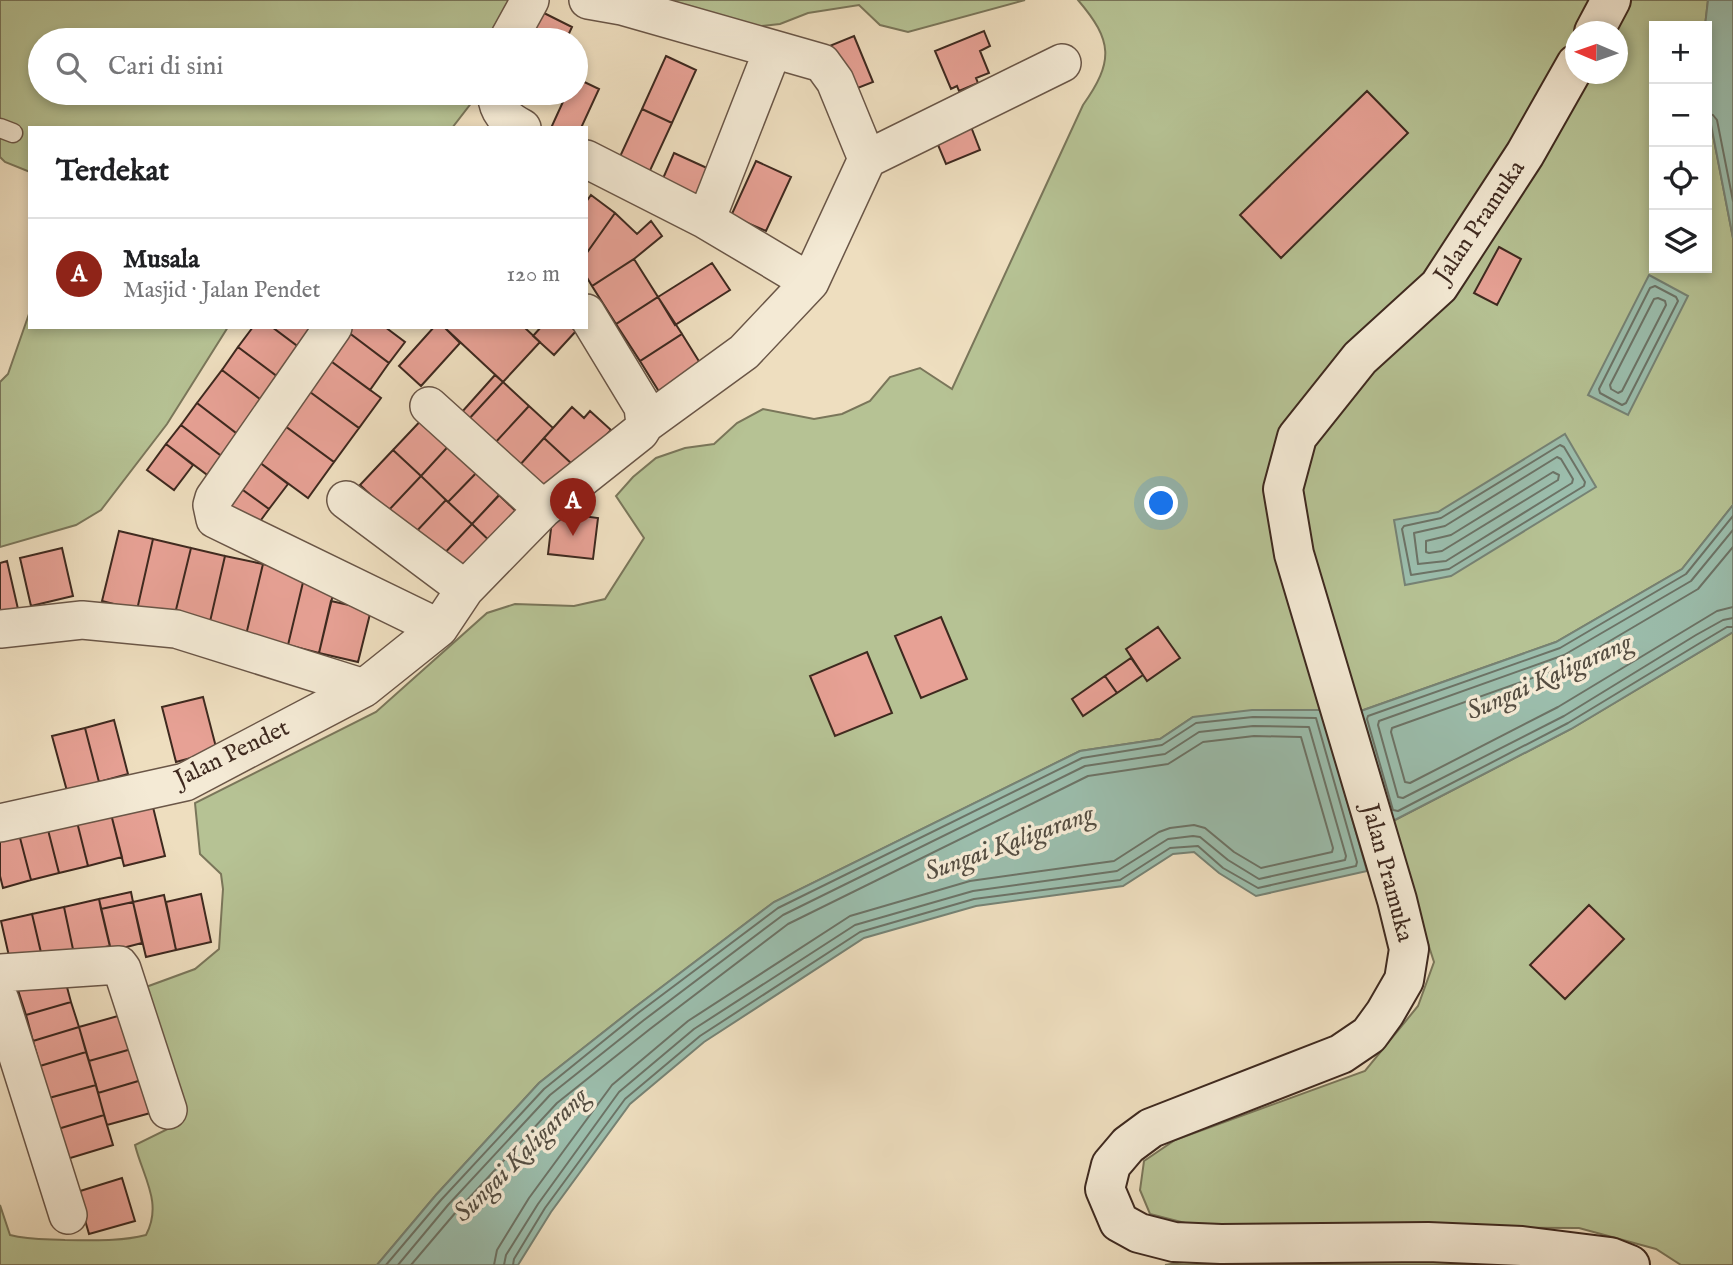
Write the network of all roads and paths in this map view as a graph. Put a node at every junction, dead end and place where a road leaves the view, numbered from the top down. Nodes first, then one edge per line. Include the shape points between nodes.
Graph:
1 (530, 0) edge
2 (588, 0) edge
3 (1611, 0) edge
4 (1600, 21) edge
5 (515, 28) edge
6 (773, 49) junction
7 (1062, 63) dead end
8 (1565, 84) edge
9 (497, 105) edge
10 (519, 126) edge
11 (867, 159) junction
12 (588, 160) edge
13 (706, 220) junction
14 (810, 282) junction
15 (588, 316) edge
16 (332, 329) edge
17 (429, 405) dead end
18 (645, 424) junction
19 (346, 500) dead end
20 (543, 509) junction
21 (465, 589) junction
22 (439, 628) junction
23 (0, 629) edge
24 (363, 688) junction
25 (0, 823) edge
26 (0, 973) edge
27 (0, 1000) edge
28 (169, 1111) dead end
29 (68, 1215) dead end
30 (1630, 1265) edge

1 - 5 street
2 - 6 street
3 - 4 main road
6 - 11 street via 822,63 835,81
6 - 13 street
7 - 11 street
8 - 30 main road, Jalan Pramuka via 1525,155 1438,286 1360,358 1297,438 1283,489 1294,554 1397,900 1409,949 1404,980 1369,1035 1341,1054 1151,1128 1128,1144 1111,1165 1105,1189 1119,1222 1139,1233 1174,1241 1522,1246 1610,1257
9 - 10 street via 503,117
11 - 14 street, Jalan Pendet
12 - 13 street
13 - 14 street
14 - 18 street, Jalan Pendet via 744,352
15 - 18 street via 643,407
16 - 22 street via 214,498 215,519
17 - 20 street
18 - 20 street, Jalan Pendet
19 - 21 street
20 - 21 street, Jalan Pendet
21 - 22 street, Jalan Pendet
22 - 24 street, Jalan Pendet
23 - 24 street via 82,620 176,629
24 - 25 street, Jalan Pendet via 185,782
26 - 28 street via 119,965
27 - 29 street

